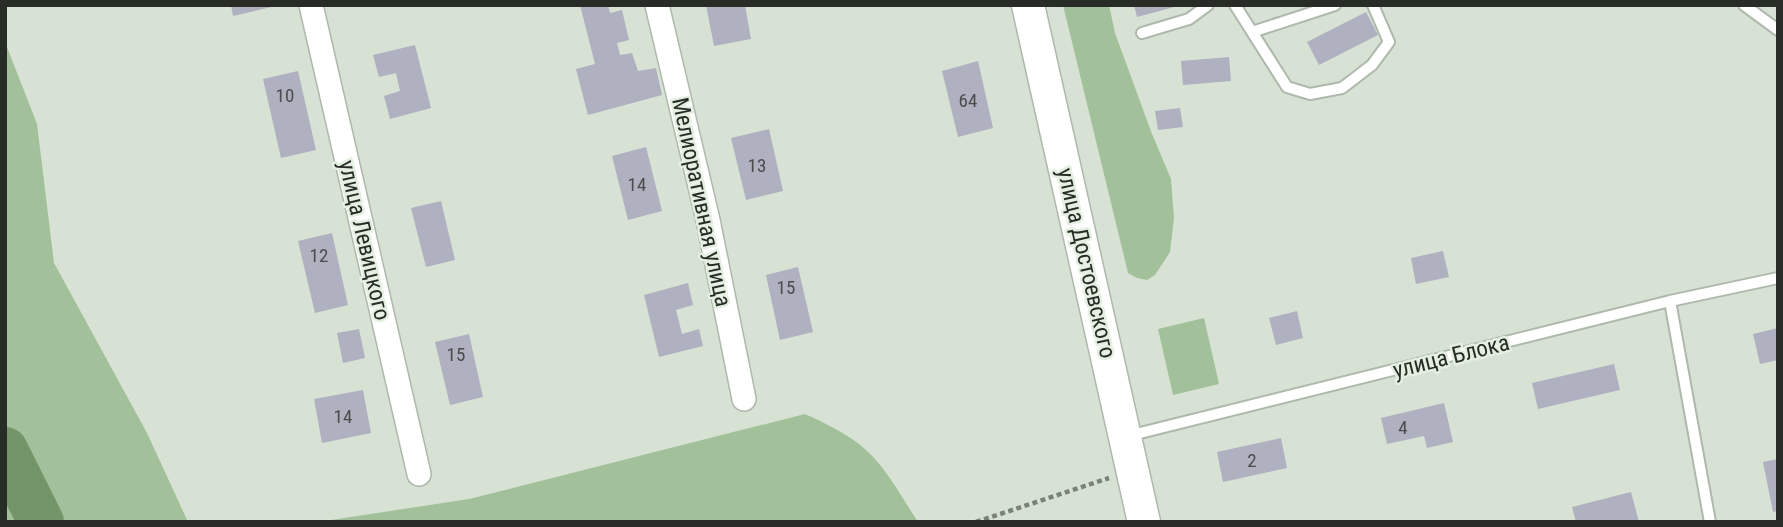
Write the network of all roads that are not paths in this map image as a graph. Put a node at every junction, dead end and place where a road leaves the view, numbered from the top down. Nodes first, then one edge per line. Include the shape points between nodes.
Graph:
1 (311, 5) edge
2 (657, 5) edge
3 (1028, 5) edge
4 (1208, 5) edge
5 (1235, 5) edge
6 (1335, 5) edge
7 (1373, 5) edge
8 (1744, 5) edge
9 (1778, 30) edge
10 (1252, 32) junction
11 (1142, 33) dead end
12 (1778, 278) edge
13 (1670, 301) junction
14 (744, 399) dead end
15 (1126, 437) junction
16 (419, 474) dead end
17 (1144, 522) edge
18 (1710, 522) edge

1 - 16 street, улица Левицкого
2 - 14 street, Мелиоративная улица
3 - 15 main road, улица Достоевского
4 - 11 lane via 1189,19
5 - 10 lane
6 - 10 lane
7 - 10 lane via 1389,42 1373,65 1342,88 1310,94 1287,87
8 - 9 lane
12 - 13 lane, улица Блока
13 - 15 lane, улица Блока
13 - 18 lane
15 - 17 main road, улица Достоевского

